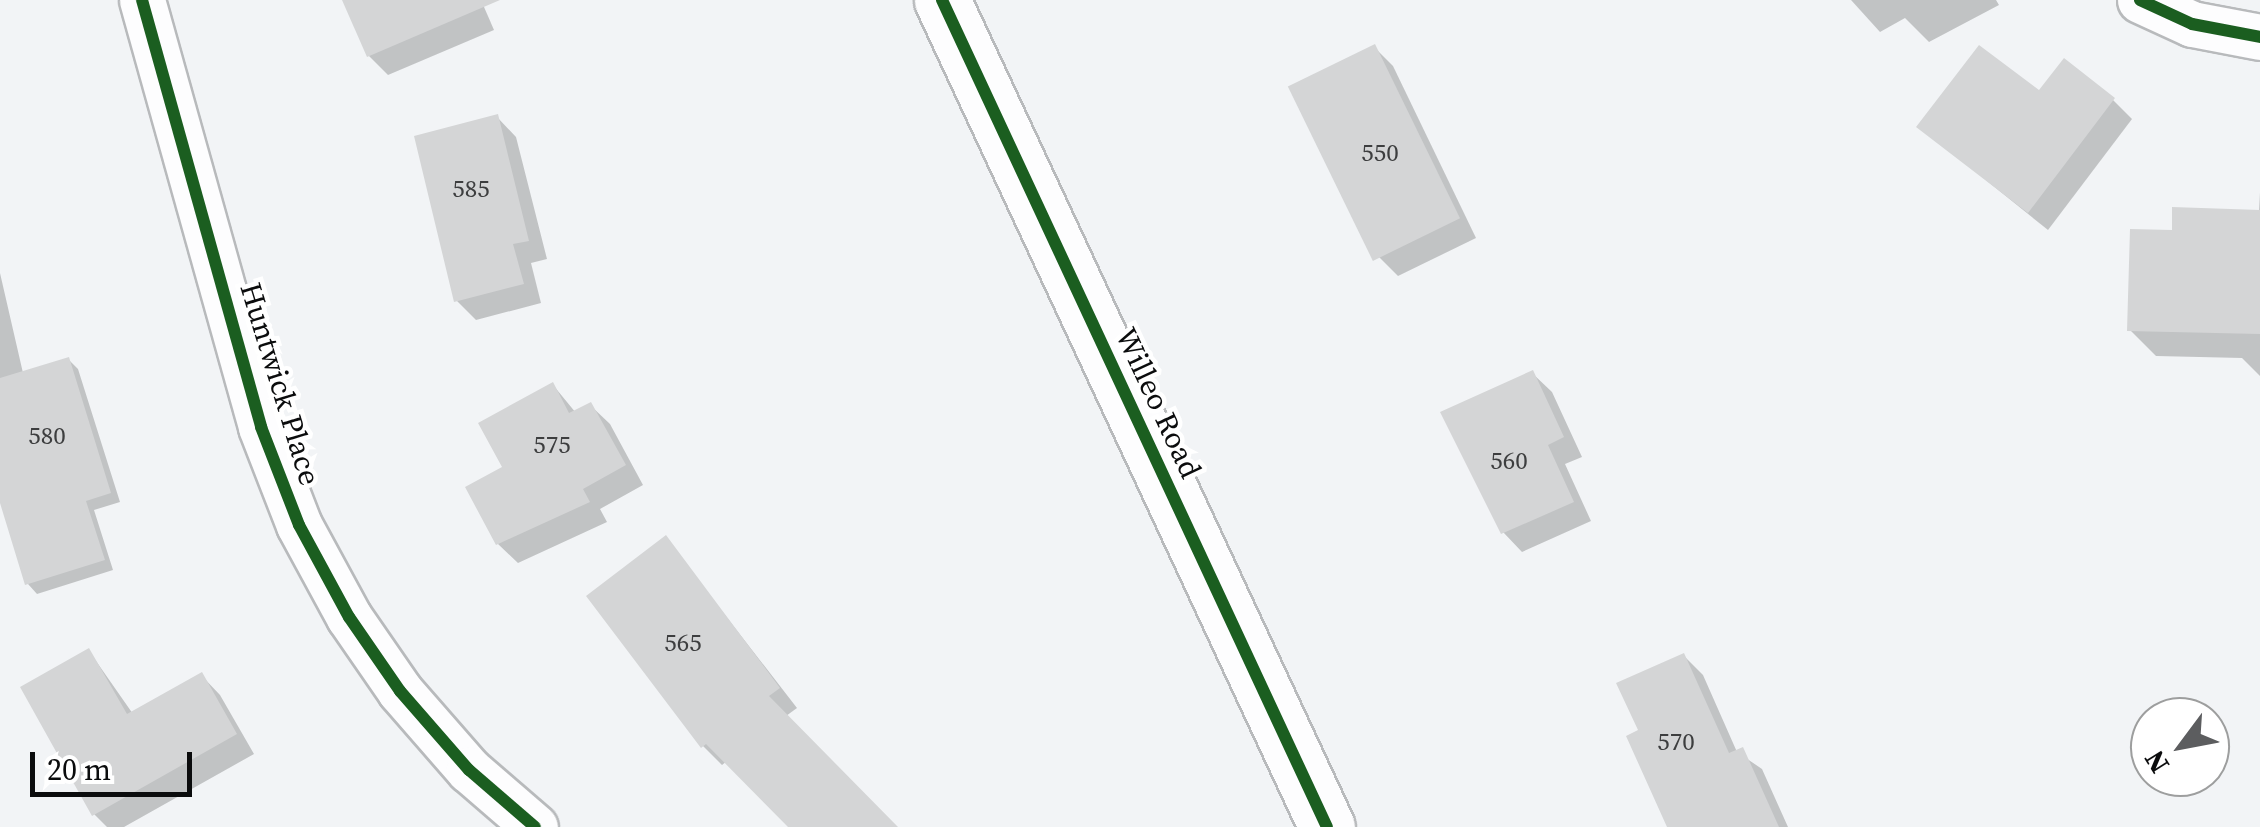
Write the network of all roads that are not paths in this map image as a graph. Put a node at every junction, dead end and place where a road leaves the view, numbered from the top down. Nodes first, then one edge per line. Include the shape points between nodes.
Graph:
1 (142, 0) edge
2 (942, 0) edge
3 (2140, 0) edge
4 (2260, 37) edge
5 (535, 827) edge
6 (1328, 827) edge

1 - 5 street, Huntwick Place via 261,428 299,525 349,617 400,691 469,770
2 - 6 street, Willeo Road
3 - 4 street via 2192,24

